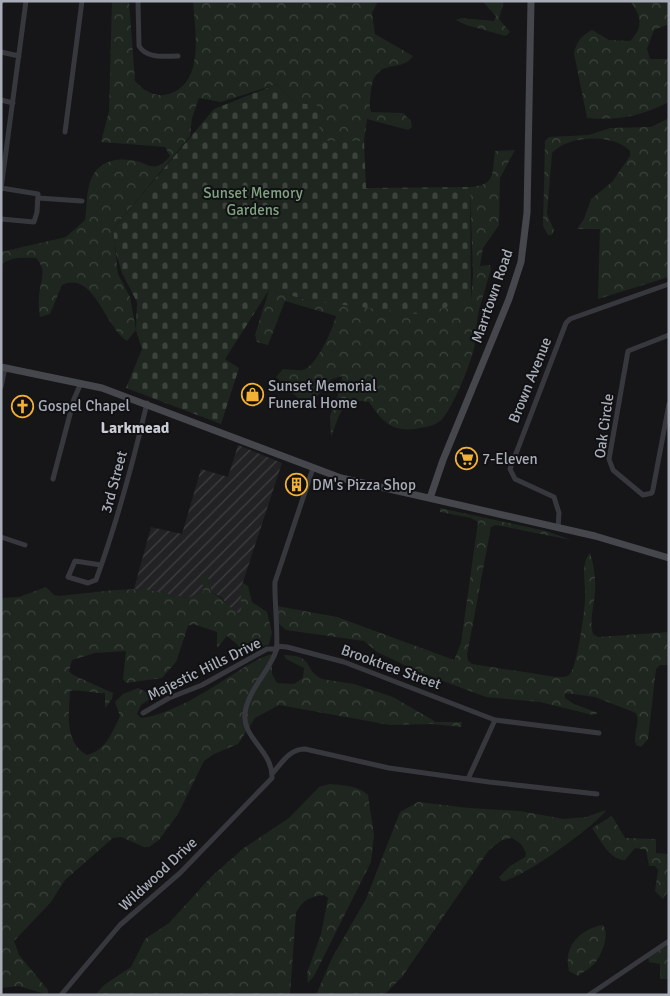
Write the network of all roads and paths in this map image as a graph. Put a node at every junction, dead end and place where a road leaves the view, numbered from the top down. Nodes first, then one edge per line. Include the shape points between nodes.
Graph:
1 (26, 1) edge
2 (82, 1) edge
3 (138, 1) edge
4 (531, 1) edge
5 (1, 52) edge
6 (19, 56) junction
7 (178, 56) dead end
8 (1, 100) edge
9 (13, 103) junction
10 (65, 132) dead end
11 (3, 156) edge
12 (1, 188) edge
13 (38, 198) junction
14 (82, 201) dead end
15 (1, 219) edge
16 (669, 284) edge
17 (669, 335) edge
18 (3, 367) edge
19 (81, 382) junction
20 (1, 387) edge
21 (147, 403) junction
22 (669, 404) edge
23 (313, 468) junction
24 (53, 479) dead end
25 (430, 498) junction
26 (558, 528) junction
27 (1, 537) edge
28 (25, 545) dead end
29 (669, 558) edge
30 (101, 565) junction
31 (277, 648) junction
32 (143, 713) dead end
33 (495, 720) junction
34 (599, 733) dead end
35 (272, 774) junction
36 (468, 779) junction
37 (597, 794) dead end
38 (669, 941) edge
39 (61, 995) edge
40 (589, 995) edge

1 - 6 street
2 - 10 street
3 - 7 street via 139,46 142,51 147,55
4 - 25 main road, Marrtown Road via 528,197 521,262
5 - 6 street
6 - 9 street
8 - 9 street
9 - 11 street
11 - 12 street
12 - 13 street via 38,194
13 - 14 street
13 - 15 street via 34,222
16 - 26 street, Brown Avenue via 566,323 510,469 515,479 554,497 559,513
17 - 22 street, Oak Circle via 628,351 609,459 613,470 644,495 652,493
18 - 19 main road
18 - 20 street
19 - 21 main road
19 - 24 street
21 - 23 main road
21 - 30 street, 3rd Street via 123,500
23 - 25 main road via 341,478
23 - 31 street via 275,582
25 - 26 main road
26 - 29 main road
27 - 28 street
30 - 30 street, 3rd Street via 92,583 68,577 75,561
31 - 32 street, Majestic Hills Drive via 267,649
31 - 33 street, Brooktree Street via 287,647 344,662
31 - 35 street via 245,713 253,740 269,759
33 - 34 street
33 - 36 street
35 - 36 street, Wildwood Drive via 296,749 305,749 389,768
35 - 39 street, Wildwood Drive via 272,778 180,874 120,925
36 - 37 street, Wildwood Drive
38 - 40 street

